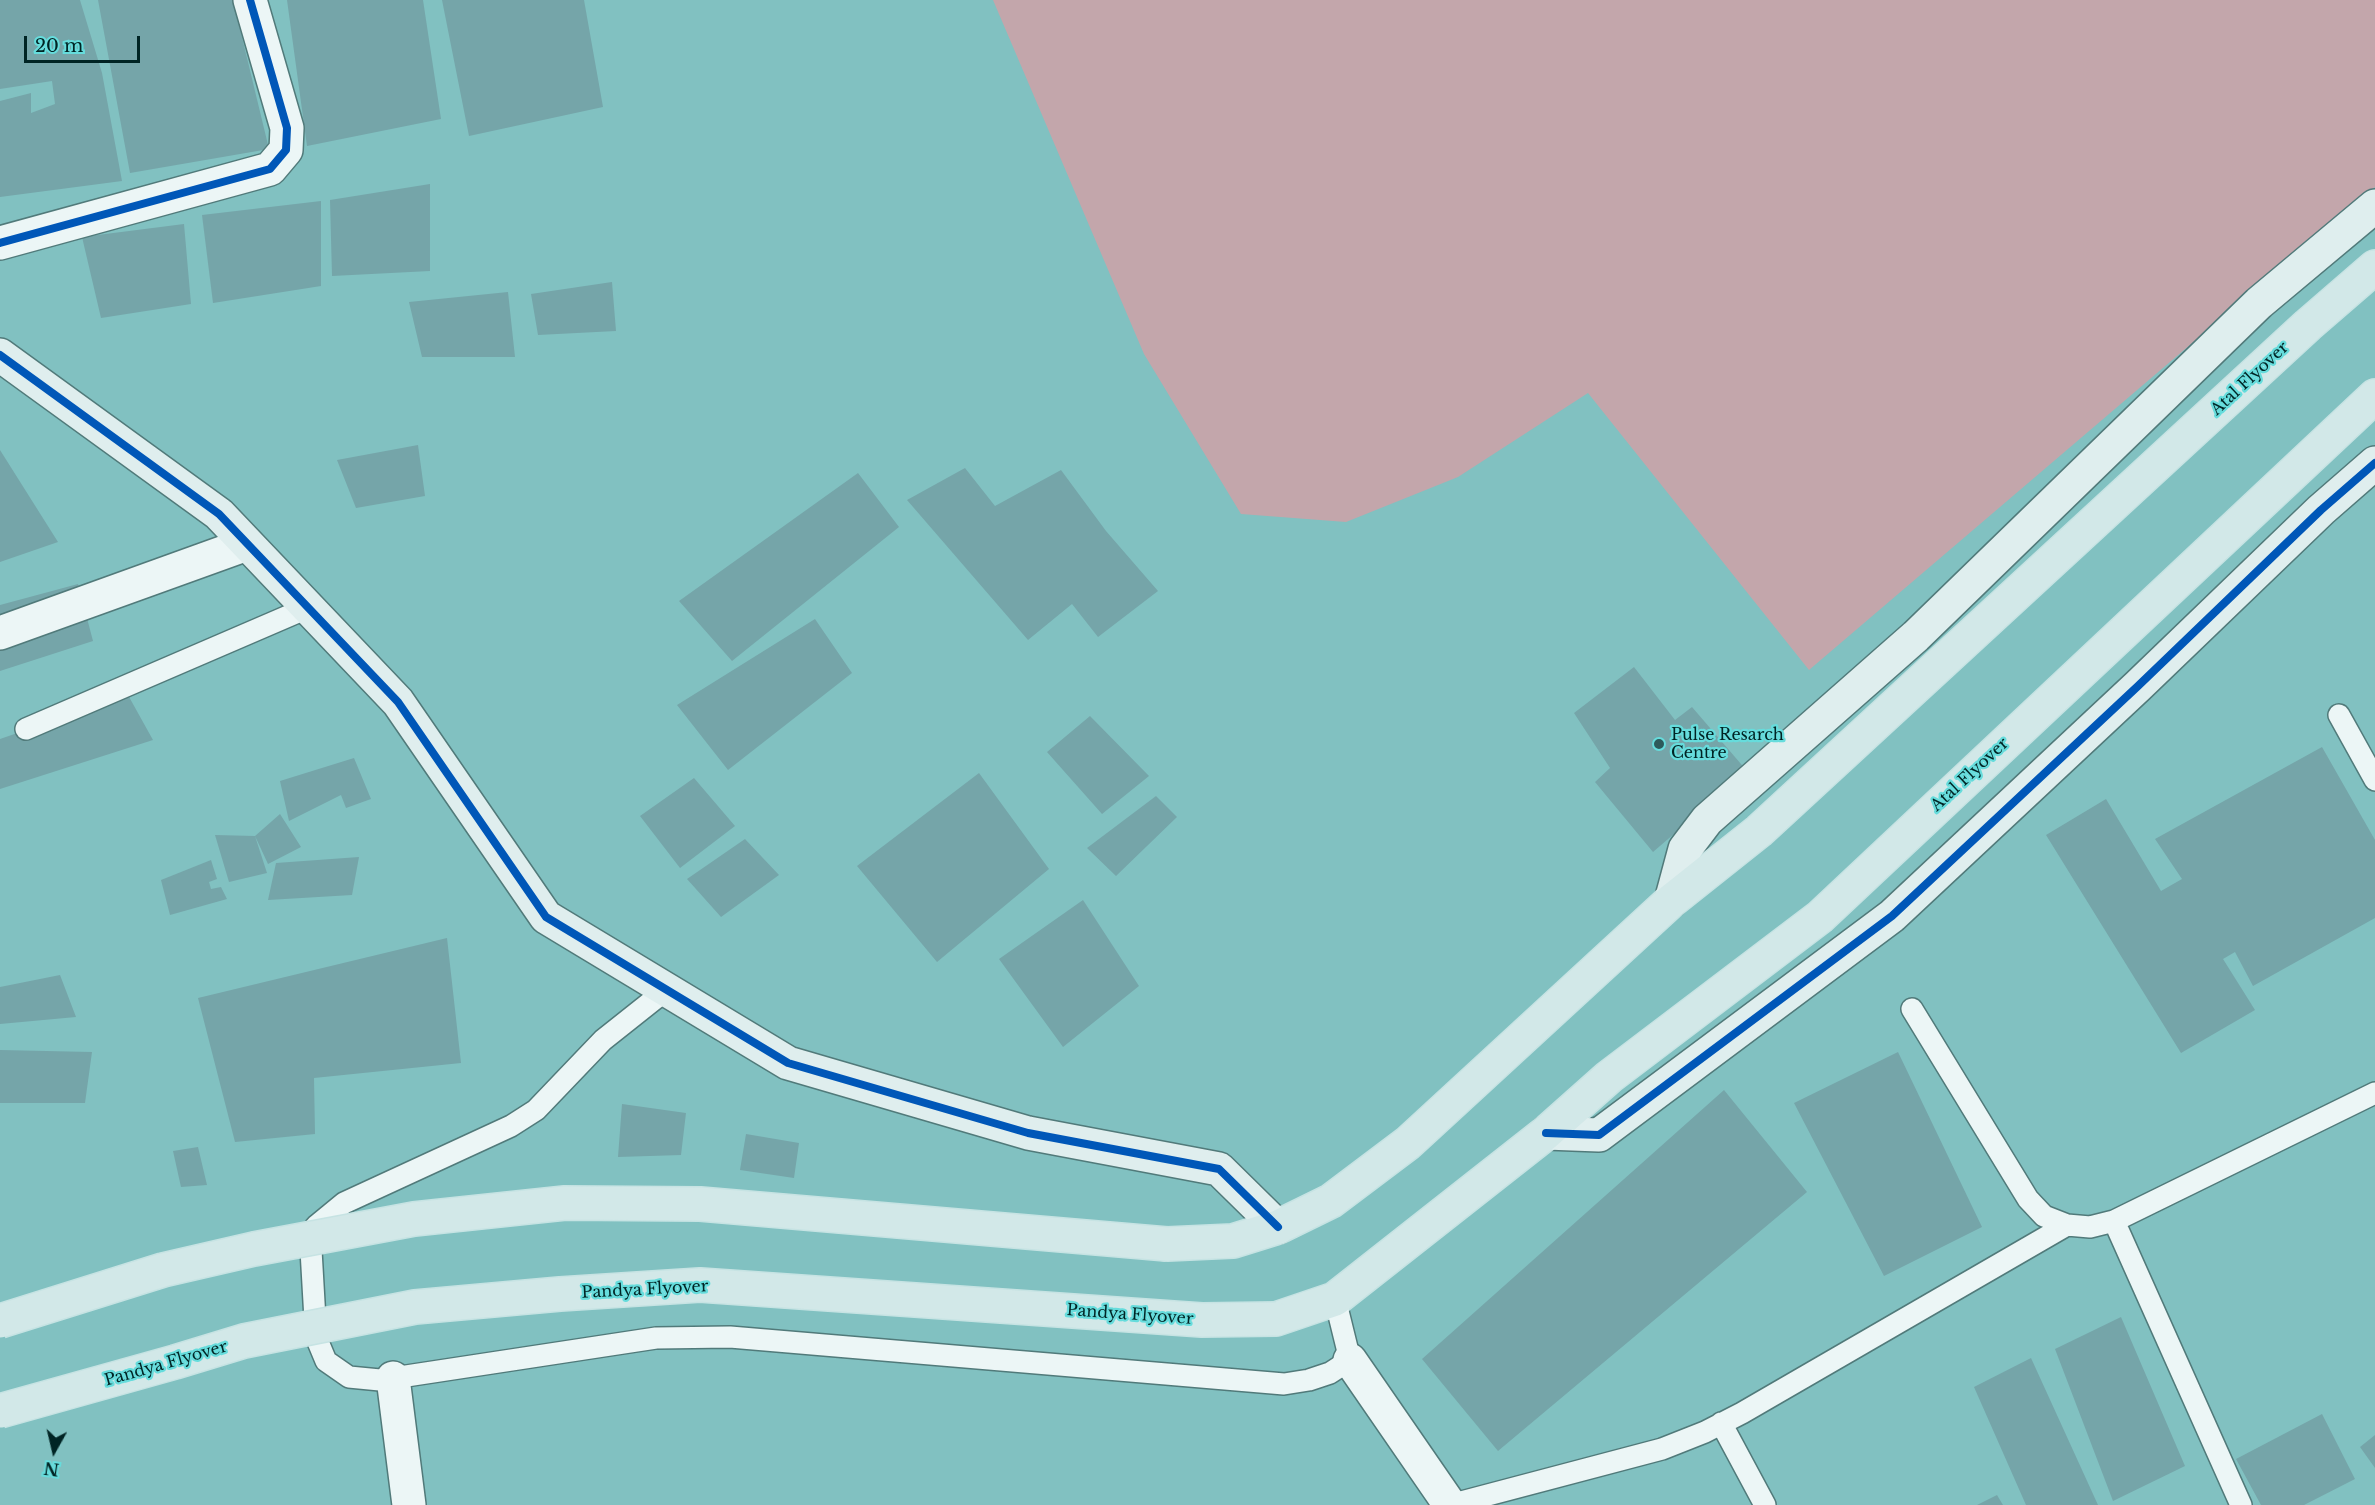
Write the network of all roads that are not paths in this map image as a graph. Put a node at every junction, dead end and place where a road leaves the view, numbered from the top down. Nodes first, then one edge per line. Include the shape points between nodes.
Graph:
1 (250, 0) edge
2 (2375, 206) edge
3 (0, 243) edge
4 (2375, 267) edge
5 (0, 355) edge
6 (2375, 396) edge
7 (2375, 463) edge
8 (247, 544) junction
9 (307, 608) junction
10 (0, 633) edge
11 (2339, 715) dead end
12 (26, 729) dead end
13 (2375, 780) edge
14 (1671, 901) junction
15 (666, 990) junction
16 (1912, 1009) dead end
17 (2371, 1102) edge
18 (1546, 1133) junction
19 (2115, 1221) junction
20 (2067, 1225) junction
21 (1278, 1227) junction
22 (1335, 1299) junction
23 (0, 1321) edge
24 (1350, 1360) junction
25 (393, 1378) junction
26 (0, 1411) edge
27 (1721, 1423) junction
28 (409, 1505) edge
29 (1450, 1505) edge
30 (1765, 1505) edge
31 (2241, 1505) edge

1 - 3 street via 287,128 286,150 270,169
2 - 14 street via 2259,303 1916,636 1707,820 1685,849
4 - 14 main road, Atal Flyover via 1759,831
5 - 8 street via 219,514
6 - 18 main road, Atal Flyover via 1820,916 1609,1077
7 - 18 street via 1892,916 1599,1135
8 - 9 street
8 - 10 street
9 - 12 lane
9 - 15 street via 398,702 546,917
11 - 13 lane
14 - 21 main road, Atal Flyover via 1408,1143 1331,1201
15 - 21 street via 788,1063 1028,1132 1219,1169
15 - 25 lane via 603,1040 536,1110 511,1126 345,1203 316,1226 311,1250 316,1337 326,1361 349,1377
16 - 20 lane via 2028,1198 2044,1216
17 - 19 lane
18 - 22 main road, Atal Flyover
19 - 20 lane via 2090,1227
19 - 31 lane
20 - 27 lane
21 - 23 main road, bridge via 1233,1241 1167,1244 700,1204 565,1203 414,1220 254,1249 163,1269
22 - 24 lane
22 - 26 main road, Pandya Flyover, bridge via 1276,1319 1202,1320 700,1285 415,1307 244,1341
24 - 25 lane via 1310,1380 1284,1384 730,1337 656,1338
24 - 29 street
25 - 28 street
27 - 29 lane via 1662,1449
27 - 30 lane

